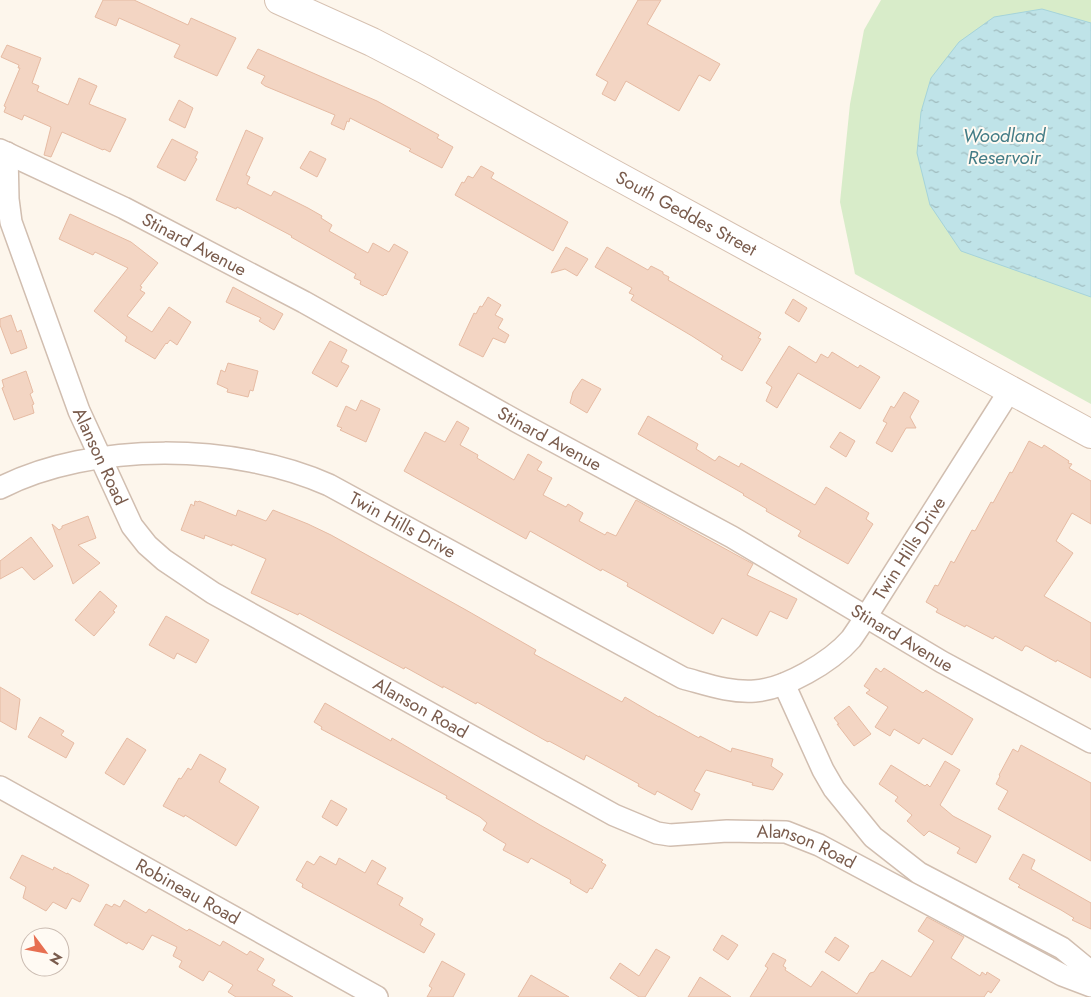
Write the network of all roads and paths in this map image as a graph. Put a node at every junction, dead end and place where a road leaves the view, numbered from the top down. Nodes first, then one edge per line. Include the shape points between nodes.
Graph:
1 (279, 0) edge
2 (3, 152) edge
3 (1010, 390) junction
4 (1091, 434) edge
5 (101, 457) junction
6 (0, 488) edge
7 (866, 617) junction
8 (784, 684) junction
9 (1091, 742) edge
10 (0, 787) edge
11 (1091, 972) edge
12 (1091, 986) edge
13 (377, 997) edge

1 - 3 main road, South Geddes Street via 424,69
2 - 5 street, Alanson Road via 11,222 78,411
2 - 7 street, Stinard Avenue via 124,208 304,302 732,537
3 - 4 main road, South Geddes Street
3 - 7 street, Twin Hills Drive
5 - 6 street, Twin Hills Drive via 43,471
5 - 8 street, Twin Hills Drive via 182,453 245,460 304,474 683,678 738,691 763,690
5 - 12 street, Alanson Road via 132,526 164,560 213,593 614,815 656,833 670,835 727,831 786,832 819,845 1062,974
7 - 8 street, Twin Hills Drive via 831,658
7 - 9 street, Stinard Avenue
8 - 11 street, Alanson Road via 823,770 873,838 919,873 1062,948
10 - 13 street, Robineau Road

